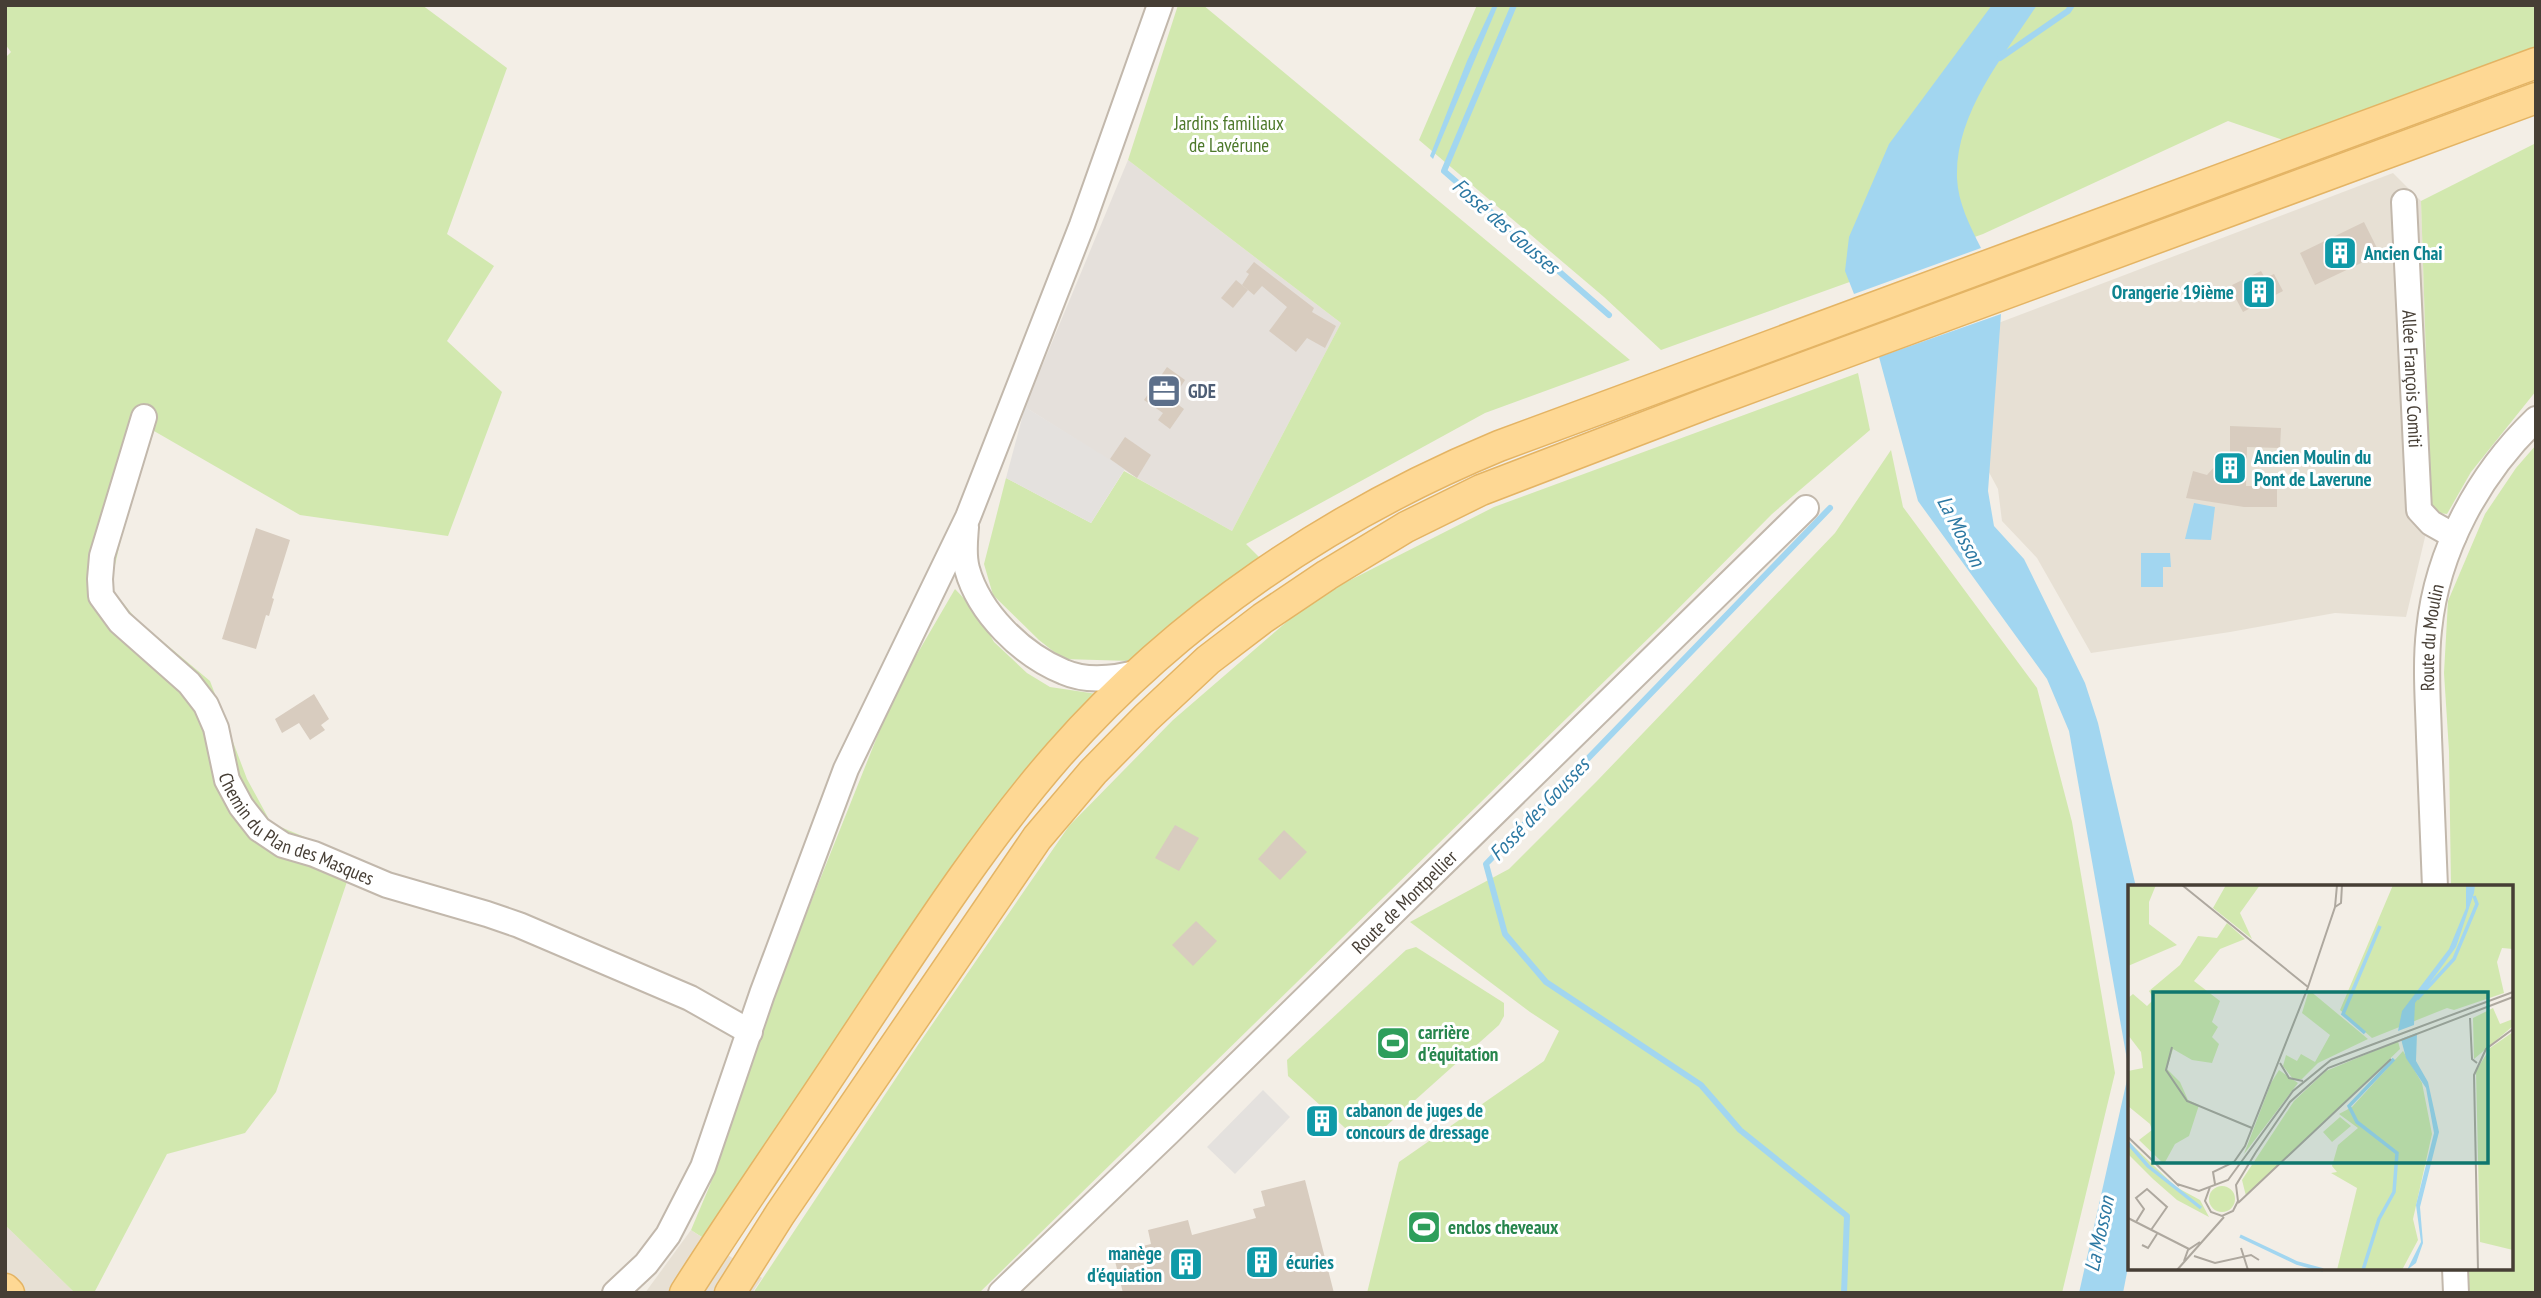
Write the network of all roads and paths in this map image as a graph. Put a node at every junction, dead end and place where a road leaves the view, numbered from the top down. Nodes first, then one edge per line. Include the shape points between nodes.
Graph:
1 (1160, 5) edge
2 (2536, 63) edge
3 (2536, 98) edge
4 (2404, 202) dead end
5 (144, 417) dead end
6 (2536, 419) edge
7 (1806, 509) dead end
8 (968, 517) junction
9 (2454, 536) junction
10 (966, 567) junction
11 (934, 586) junction
12 (1143, 671) junction
13 (2435, 885) edge
14 (750, 1032) junction
15 (2455, 1270) edge
16 (615, 1293) edge
17 (685, 1293) edge
18 (730, 1293) edge
19 (1001, 1293) edge
20 (2456, 1293) edge

1 - 8 street via 1082,225
2 - 12 main road via 1464,461 1348,519 1269,570 1214,609
3 - 18 main road via 1481,490 1406,527 1327,575 1208,660 1093,772 1037,838
4 - 9 street, Allée François Comiti via 2419,510
5 - 14 street, Chemin du Plan des Masques via 102,556 101,596 120,622 189,683 206,705 227,780 259,830 283,845 387,885 519,925 690,998
6 - 9 street, Route du Moulin via 2493,468
7 - 19 street, Route de Montpellier
8 - 10 street
8 - 11 street
9 - 13 street, Route du Moulin via 2429,629
10 - 11 street
10 - 12 street via 974,590 999,624 1031,654 1065,673 1089,678
11 - 14 street via 846,769
12 - 17 main road via 1060,753 1005,821
14 - 16 street via 703,1167 684,1207 646,1264
15 - 20 street

